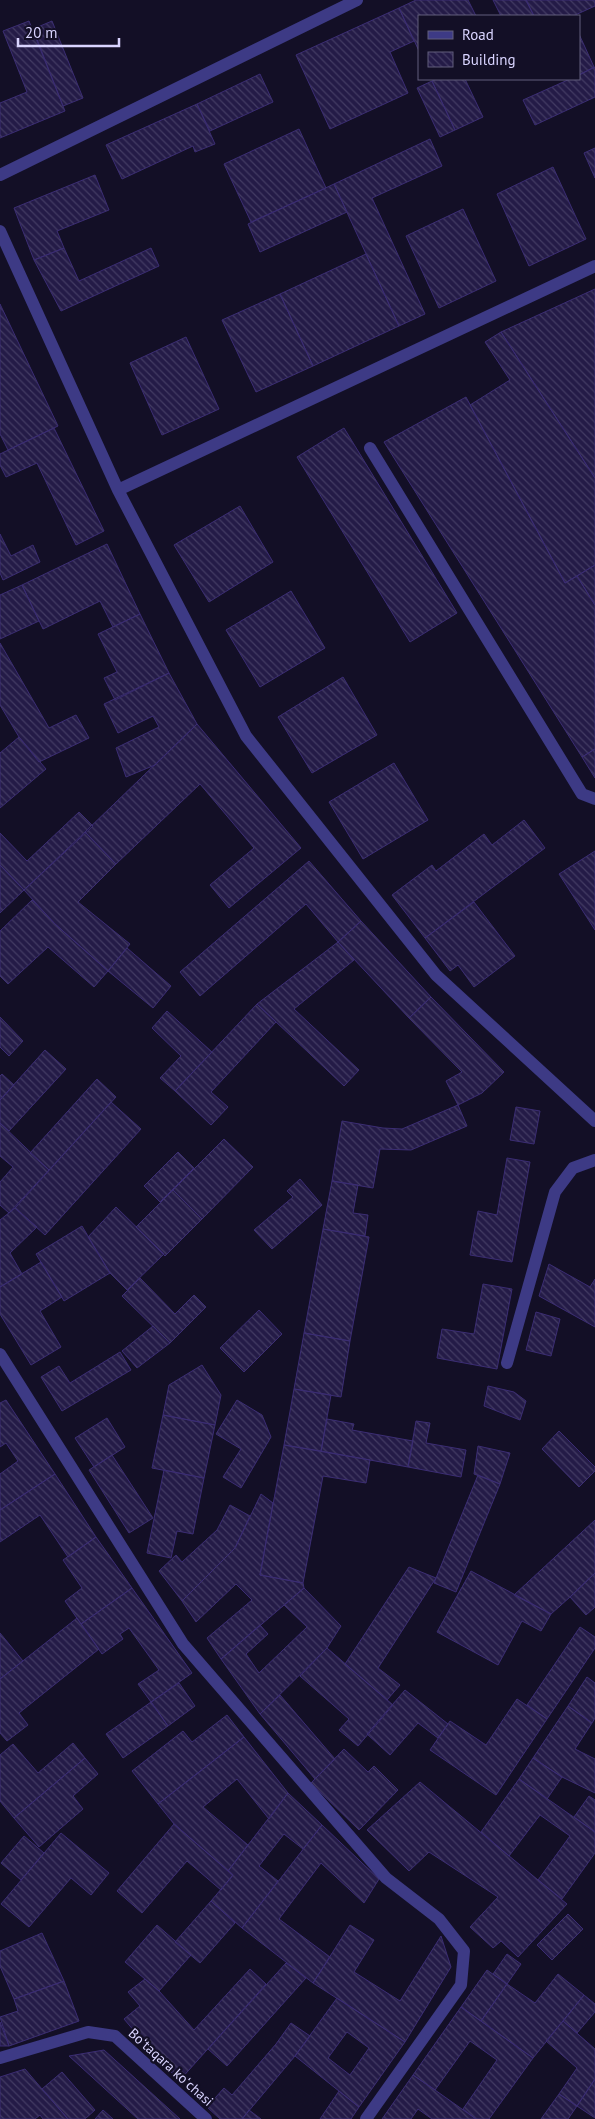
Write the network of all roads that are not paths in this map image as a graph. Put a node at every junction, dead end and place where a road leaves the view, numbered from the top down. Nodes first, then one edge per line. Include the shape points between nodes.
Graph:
1 (357, 0) edge
2 (0, 175) edge
3 (0, 231) edge
4 (595, 266) edge
5 (370, 448) dead end
6 (118, 490) junction
7 (595, 800) edge
8 (595, 1121) edge
9 (595, 1160) edge
10 (0, 1354) edge
11 (507, 1363) dead end
12 (0, 2058) edge
13 (206, 2119) edge
14 (366, 2119) edge

1 - 2 street
3 - 6 street
4 - 6 street
5 - 7 street via 582,794
6 - 8 street via 246,736 436,975
9 - 11 street via 573,1168 555,1192
10 - 14 street via 183,1644 386,1878 439,1918 464,1951 461,1985
12 - 13 street, Boʻtaqara koʻchasi via 88,2032 115,2036

